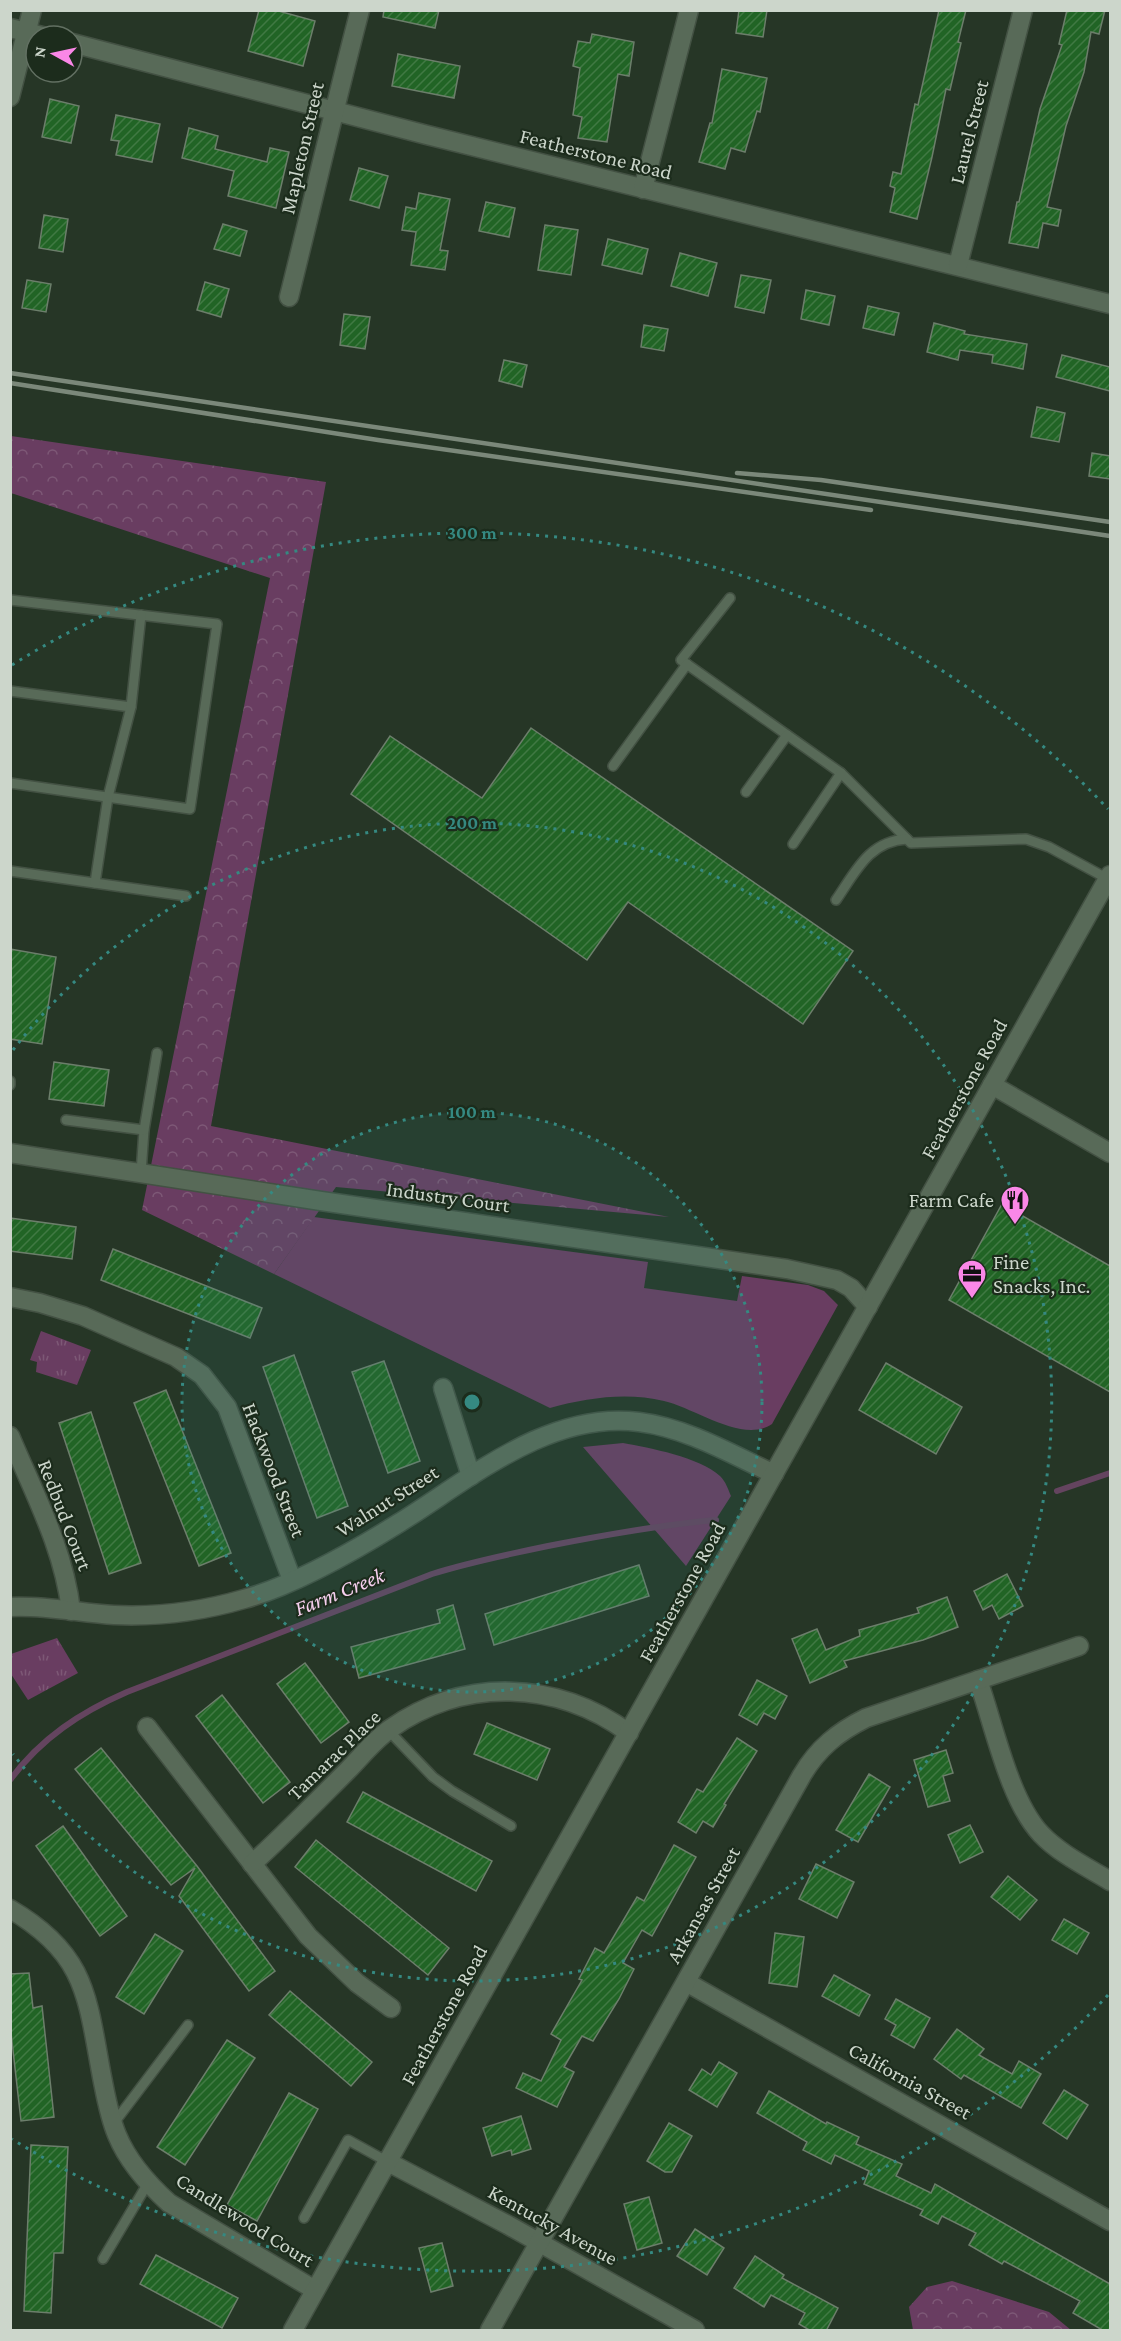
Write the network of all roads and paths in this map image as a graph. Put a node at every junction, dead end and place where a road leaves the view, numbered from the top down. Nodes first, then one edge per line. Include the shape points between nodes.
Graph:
1 (360, 10) edge
2 (689, 10) edge
3 (1023, 10) edge
4 (24, 40) edge
5 (84, 46) edge
6 (10, 97) edge
7 (335, 111) junction
8 (643, 189) junction
9 (958, 265) junction
10 (289, 297) dead end
11 (1110, 304) edge
12 (730, 598) dead end
13 (10, 600) edge
14 (141, 615) junction
15 (687, 664) junction
16 (10, 691) edge
17 (131, 707) junction
18 (787, 735) junction
19 (614, 766) dead end
20 (841, 773) junction
21 (10, 783) edge
22 (746, 792) dead end
23 (108, 797) junction
24 (908, 839) junction
25 (793, 844) dead end
26 (10, 872) edge
27 (1109, 877) edge
28 (95, 883) junction
29 (186, 896) dead end
30 (836, 900) dead end
31 (157, 1053) dead end
32 (992, 1085) junction
33 (66, 1120) dead end
34 (144, 1130) junction
35 (10, 1153) edge
36 (1110, 1153) edge
37 (141, 1173) junction
38 (10, 1297) edge
39 (868, 1307) junction
40 (443, 1388) dead end
41 (10, 1436) edge
42 (774, 1474) junction
43 (471, 1476) junction
44 (292, 1580) junction
45 (10, 1607) edge
46 (71, 1611) junction
47 (1080, 1646) dead end
48 (978, 1680) junction
49 (147, 1727) dead end
50 (388, 1730) junction
51 (628, 1733) junction
52 (511, 1826) dead end
53 (252, 1864) junction
54 (1110, 1881) edge
55 (10, 1909) edge
56 (686, 1982) junction
57 (392, 2008) dead end
58 (188, 2025) dead end
59 (113, 2124) junction
60 (388, 2162) junction
61 (148, 2183) junction
62 (304, 2218) dead end
63 (1110, 2221) edge
64 (540, 2243) junction
65 (103, 2259) dead end
66 (315, 2290) junction
67 (293, 2331) edge
68 (490, 2331) edge
69 (694, 2331) edge

1 - 7 street, Mapleton Street
2 - 8 street
3 - 9 street, Laurel Street
4 - 6 street
5 - 7 street, Featherstone Road
7 - 8 street, Featherstone Road
7 - 10 street, Mapleton Street
8 - 9 street, Featherstone Road
9 - 11 street, Featherstone Road
12 - 15 lane via 681,660
13 - 14 lane
14 - 17 lane
14 - 23 lane via 217,624 190,809
15 - 18 lane
15 - 19 lane
16 - 17 lane
17 - 23 lane
18 - 20 lane
18 - 22 lane
20 - 24 lane
20 - 25 lane
21 - 23 lane
23 - 28 lane
24 - 27 lane via 911,843 1026,839
24 - 30 lane via 891,840 870,852
26 - 28 lane
27 - 32 street, Featherstone Road
28 - 29 lane
31 - 34 lane
32 - 36 street
32 - 39 street, Featherstone Road
33 - 34 lane
34 - 37 lane
35 - 37 street, Industry Court
37 - 39 street, Industry Court via 787,1269 837,1280 852,1288
38 - 44 street, Hackwood Street via 83,1316 176,1357 202,1375 227,1407
39 - 42 street, Featherstone Road
40 - 43 street
41 - 46 street, Redbud Court via 60,1553
42 - 43 street, Walnut Street via 682,1432 654,1424 612,1421 540,1437
42 - 51 street, Featherstone Road
43 - 44 street, Walnut Street via 390,1529
44 - 46 street, Walnut Street via 246,1599 203,1609 126,1615
45 - 46 street, Walnut Street
47 - 48 street, Arkansas Street
48 - 54 street via 1026,1814 1054,1845
48 - 56 street, Arkansas Street via 866,1718 822,1747 802,1775
49 - 53 street
50 - 51 street, Tamarac Place via 429,1707 461,1696 520,1691 580,1704 609,1718
50 - 52 lane via 433,1777
50 - 53 street, Tamarac Place
51 - 60 street, Featherstone Road
53 - 57 street via 332,1961
55 - 59 street, Candlewood Court via 43,1929 72,1962 82,1984
56 - 63 street, California Street
56 - 64 street, Arkansas Street
58 - 59 lane
59 - 61 street, Candlewood Court via 135,2167
60 - 62 lane via 348,2140
60 - 64 street, Kentucky Avenue
60 - 66 street, Featherstone Road
61 - 65 lane
61 - 66 street, Candlewood Court via 169,2203
64 - 68 street, Arkansas Street
64 - 69 street, Kentucky Avenue
66 - 67 street, Featherstone Road

